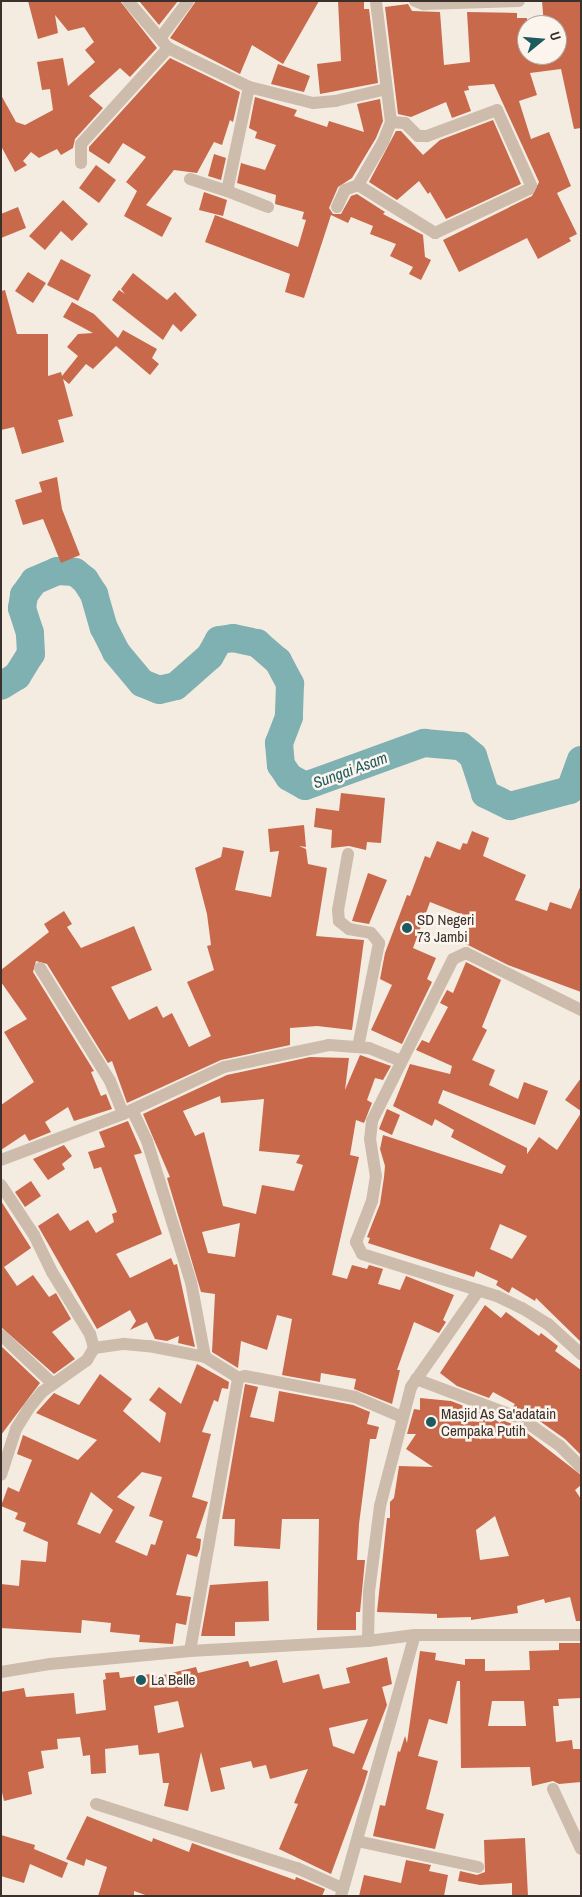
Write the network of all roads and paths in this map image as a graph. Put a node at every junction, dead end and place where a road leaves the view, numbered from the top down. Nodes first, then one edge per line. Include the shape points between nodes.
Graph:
1 (128, 1) edge
2 (188, 1) edge
3 (376, 1) edge
4 (415, 1) edge
5 (519, 1) edge
6 (164, 43) junction
7 (250, 86) junction
8 (386, 89) junction
9 (391, 122) junction
10 (81, 163) dead end
11 (190, 179) dead end
12 (358, 185) junction
13 (228, 191) junction
14 (268, 207) dead end
15 (337, 207) dead end
16 (348, 854) dead end
17 (40, 968) dead end
18 (581, 1010) edge
19 (358, 1047) junction
20 (401, 1061) junction
21 (127, 1112) junction
22 (1, 1160) edge
23 (1, 1185) edge
24 (479, 1290) junction
25 (1, 1335) edge
26 (94, 1348) junction
27 (581, 1354) edge
28 (205, 1357) junction
29 (238, 1378) junction
30 (416, 1379) junction
31 (53, 1384) junction
32 (402, 1417) junction
33 (581, 1467) edge
34 (1, 1475) edge
35 (415, 1635) junction
36 (581, 1635) edge
37 (368, 1641) junction
38 (190, 1651) junction
39 (1, 1672) edge
40 (553, 1789) dead end
41 (96, 1804) dead end
42 (356, 1841) junction
43 (581, 1849) edge
44 (478, 1867) dead end
45 (342, 1892) edge

1 - 6 street
2 - 6 street
3 - 8 street
4 - 5 street via 432,4
6 - 7 street
6 - 10 street via 81,144
7 - 8 street via 312,103 344,100
7 - 13 street
8 - 9 street
9 - 12 street via 384,142
9 - 12 street via 405,123 418,136 426,136 496,110 531,185 435,233
11 - 13 street
12 - 15 street via 344,190
13 - 14 street
16 - 19 street via 339,921 349,929 371,933 379,943
17 - 21 street
18 - 20 street via 460,953 453,959
19 - 20 street
19 - 21 street via 330,1045 224,1068
20 - 24 street via 372,1121 370,1139 376,1176 372,1201 357,1233 358,1249 362,1254
21 - 22 street
21 - 28 street via 147,1141 191,1282
23 - 26 street via 34,1235 52,1272 90,1334
24 - 27 street via 522,1308 548,1324
24 - 30 street
25 - 31 street
26 - 28 street via 141,1345
26 - 31 street via 87,1360
28 - 29 street
29 - 32 street via 245,1376 355,1397
29 - 38 street
30 - 32 street
30 - 33 street via 522,1419 560,1446
31 - 34 street via 42,1392 16,1428
32 - 37 street via 380,1506 369,1592
35 - 36 street
35 - 37 street
35 - 42 street
37 - 38 street
38 - 39 street via 50,1664
40 - 43 street
41 - 45 street via 297,1868
42 - 44 street
42 - 45 street

